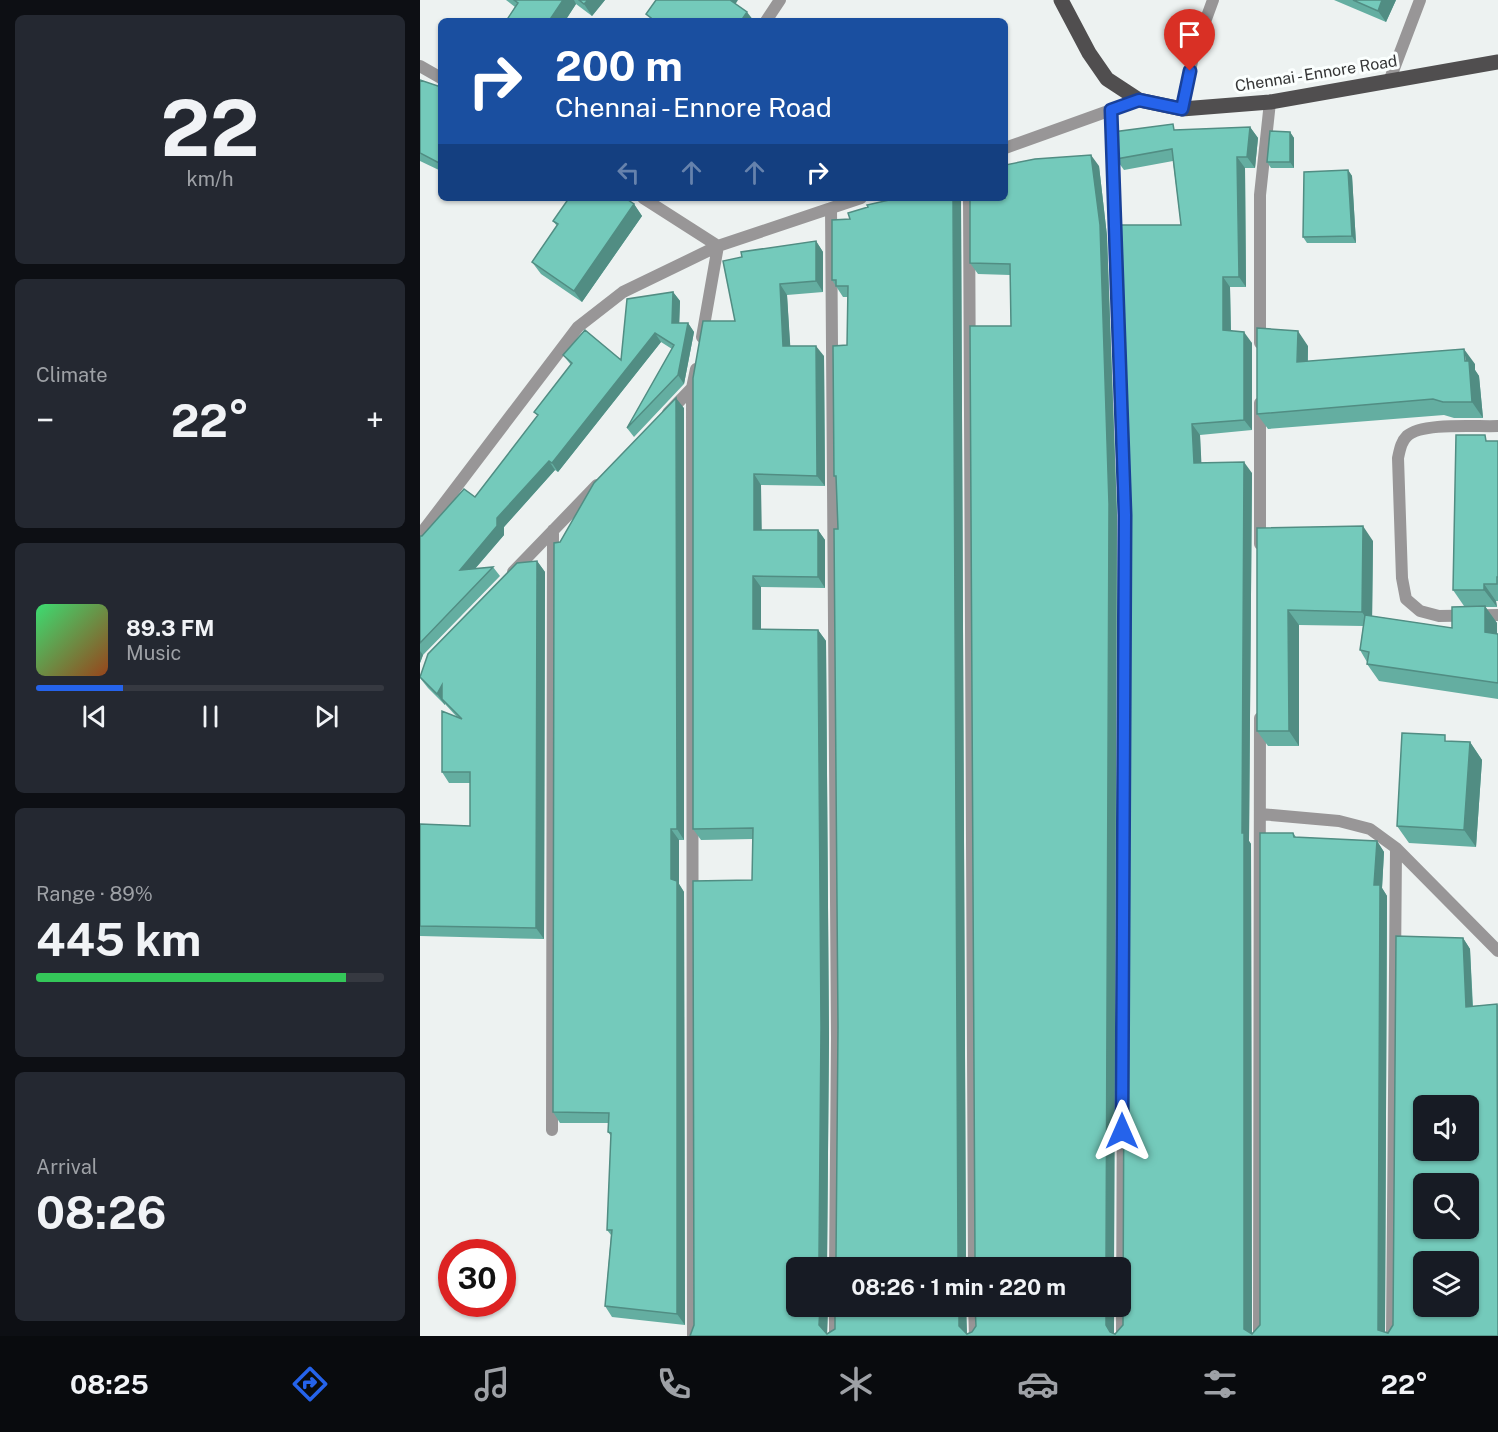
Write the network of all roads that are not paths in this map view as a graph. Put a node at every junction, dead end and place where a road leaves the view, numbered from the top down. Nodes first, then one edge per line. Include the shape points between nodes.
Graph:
1 (780, 0) edge
2 (1061, 0) edge
3 (1213, 0) edge
4 (1420, 0) edge
5 (768, 18) edge
6 (1498, 62) edge
7 (420, 66) edge
8 (438, 76) edge
9 (1390, 80) junction
10 (1139, 100) junction
11 (1270, 102) junction
12 (1182, 109) junction
13 (1111, 110) junction
14 (1008, 147) edge
15 (649, 201) edge
16 (852, 201) edge
17 (969, 201) edge
18 (831, 208) junction
19 (718, 246) junction
20 (1260, 362) edge
21 (1260, 386) edge
22 (692, 388) junction
23 (660, 422) edge
24 (1498, 426) edge
25 (610, 472) edge
26 (553, 530) junction
27 (420, 535) edge
28 (1260, 552) edge
29 (507, 579) edge
30 (1498, 615) edge
31 (1260, 707) edge
32 (1260, 814) junction
33 (1396, 848) junction
34 (1498, 951) edge
35 (552, 1130) dead end
36 (835, 1257) edge
37 (974, 1257) edge
38 (835, 1317) edge
39 (974, 1317) edge
40 (693, 1336) edge
41 (834, 1336) edge
42 (975, 1336) edge
43 (1122, 1336) edge
44 (1259, 1336) edge
45 (1392, 1336) edge

1 - 5 street
2 - 10 main road via 1107,79
3 - 12 street via 1194,52
4 - 9 street
6 - 9 main road, Chennai - Ennore Road
7 - 8 street
9 - 11 main road, Chennai - Ennore Road
10 - 12 main road, Chennai - Ennore Road
10 - 13 street
11 - 12 main road, Chennai - Ennore Road
11 - 20 street via 1260,195
13 - 14 street
13 - 43 street via 1125,515
15 - 19 street
16 - 18 street
17 - 37 street
18 - 19 street
18 - 36 street
19 - 22 street
19 - 27 street via 623,292 578,327
21 - 28 street
22 - 23 street
22 - 40 street
24 - 30 street via 1424,428 1402,442 1398,458 1406,599 1420,611 1439,616
25 - 26 street
26 - 29 street
26 - 35 street
31 - 32 street
32 - 33 street via 1370,829
32 - 44 street
33 - 34 street
33 - 45 street
38 - 41 street
39 - 42 street

